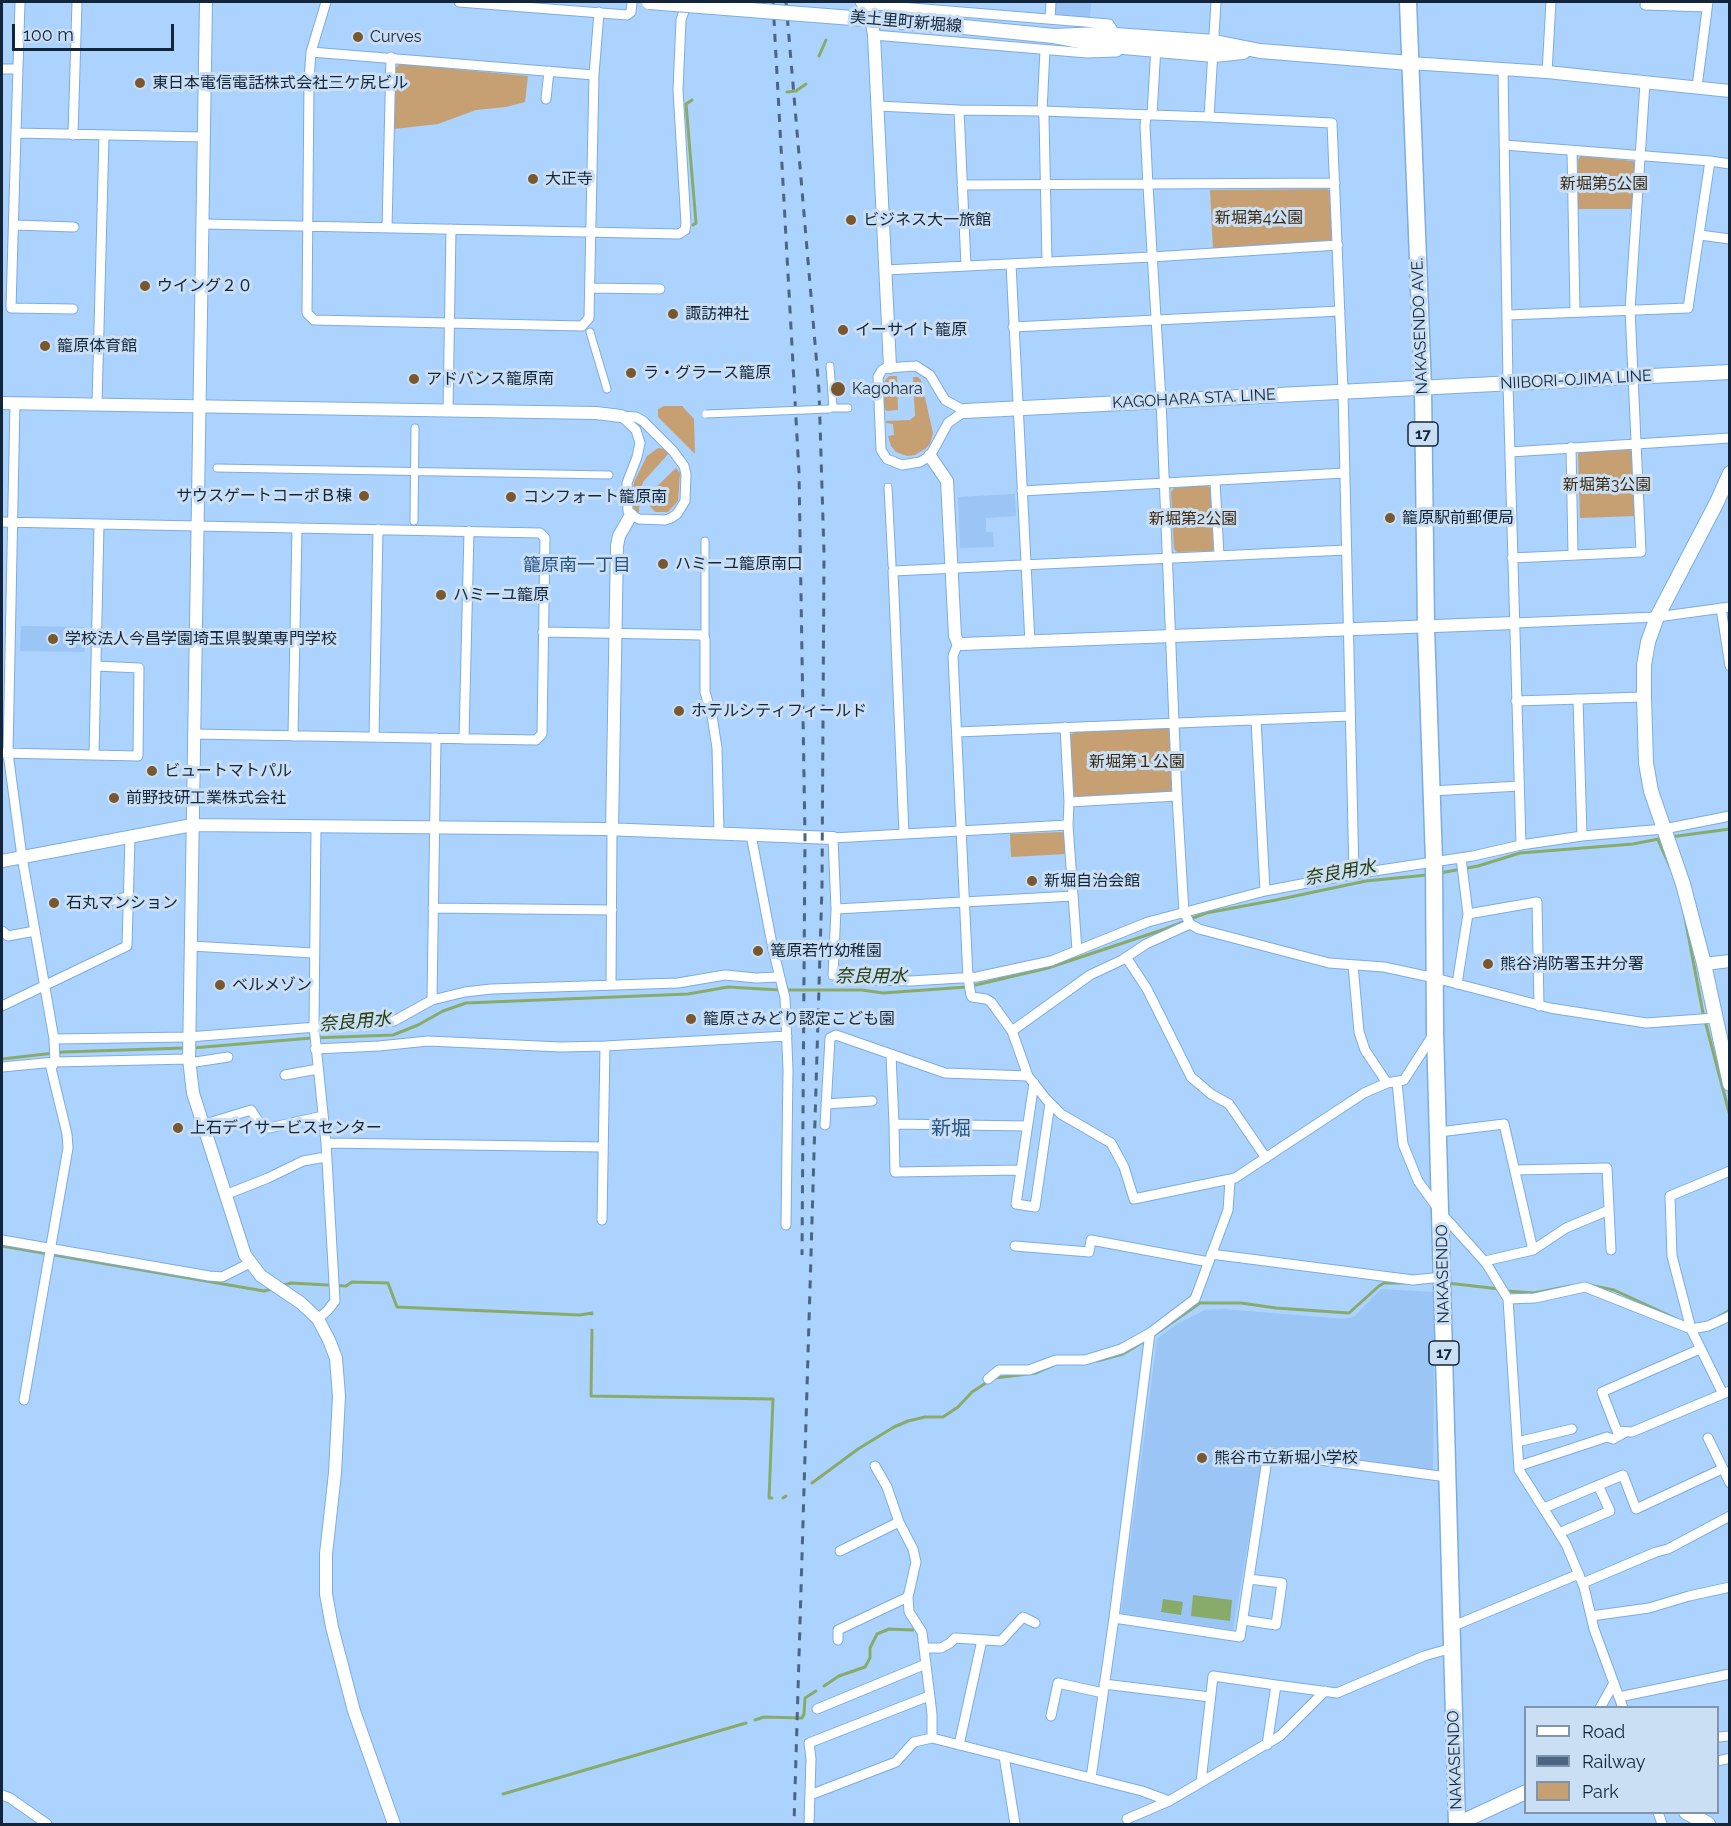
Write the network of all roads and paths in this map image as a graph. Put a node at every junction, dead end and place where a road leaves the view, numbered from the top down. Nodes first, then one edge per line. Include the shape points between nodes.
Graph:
1 (20, 2) edge
2 (77, 2) edge
3 (206, 2) edge
4 (326, 2) edge
5 (459, 2) edge
6 (632, 2) edge
7 (649, 2) edge
8 (663, 2) edge
9 (1051, 2) edge
10 (1216, 2) edge
11 (1408, 2) edge
12 (1551, 2) edge
13 (686, 3) edge
14 (862, 3) edge
15 (1708, 4) edge
16 (1645, 5) dead end
17 (599, 12) junction
18 (1050, 19) junction
19 (874, 35) junction
20 (1116, 41) junction
21 (1156, 44) junction
22 (1214, 48) junction
23 (1046, 50) junction
24 (311, 52) junction
25 (391, 57) junction
26 (1410, 63) junction
27 (2, 69) edge
28 (17, 69) junction
29 (1503, 69) junction
30 (549, 71) junction
31 (1547, 72) junction
32 (594, 75) junction
33 (1646, 82) junction
34 (1697, 87) junction
35 (1730, 91) edge
36 (546, 99) dead end
37 (878, 106) junction
38 (959, 110) junction
39 (1042, 111) junction
40 (1149, 116) junction
41 (1209, 117) junction
42 (16, 133) junction
43 (73, 135) junction
44 (104, 136) junction
45 (204, 137) junction
46 (1504, 145) junction
47 (1572, 151) junction
48 (1641, 156) junction
49 (1710, 161) junction
50 (1730, 164) edge
51 (1335, 183) junction
52 (962, 185) junction
53 (1044, 186) junction
54 (1148, 186) junction
55 (203, 224) junction
56 (14, 225) junction
57 (74, 227) dead end
58 (308, 227) junction
59 (387, 228) junction
60 (451, 229) junction
61 (591, 232) junction
62 (1700, 236) junction
63 (1730, 239) edge
64 (1338, 245) junction
65 (1152, 257) junction
66 (1047, 262) junction
67 (1011, 264) junction
68 (966, 266) junction
69 (885, 270) junction
70 (590, 288) junction
71 (660, 289) dead end
72 (73, 309) dead end
73 (1630, 309) junction
74 (1340, 311) junction
75 (1575, 312) junction
76 (1507, 315) junction
77 (1156, 319) junction
78 (449, 323) junction
79 (1013, 327) junction
80 (590, 332) dead end
81 (830, 366) dead end
82 (890, 367) junction
83 (1730, 372) edge
84 (1635, 376) junction
85 (1508, 384) junction
86 (1423, 388) junction
87 (607, 389) dead end
88 (1343, 391) junction
89 (1161, 400) junction
90 (2, 403) edge
91 (15, 403) junction
92 (97, 404) junction
93 (199, 407) junction
94 (831, 408) junction
95 (848, 408) dead end
96 (1017, 408) junction
97 (448, 411) junction
98 (965, 411) junction
99 (706, 414) dead end
100 (621, 416) junction
101 (415, 428) dead end
102 (1730, 438) edge
103 (1636, 444) junction
104 (1571, 447) junction
105 (1510, 452) junction
106 (930, 456) junction
107 (217, 468) dead end
108 (414, 471) junction
109 (1344, 473) junction
110 (1730, 473) edge
111 (609, 475) dead end
112 (1215, 481) junction
113 (1163, 482) junction
114 (888, 487) dead end
115 (1022, 490) junction
116 (631, 515) junction
117 (414, 521) dead end
118 (2, 522) edge
119 (13, 523) junction
120 (99, 524) junction
121 (197, 526) junction
122 (297, 528) junction
123 (378, 529) junction
124 (469, 531) junction
125 (705, 541) dead end
126 (1346, 550) junction
127 (1573, 554) junction
128 (1219, 556) junction
129 (1167, 558) junction
130 (1512, 558) junction
131 (1026, 564) junction
132 (892, 565) dead end
133 (951, 568) junction
134 (1725, 607) edge
135 (1657, 616) junction
136 (1514, 623) junction
137 (1426, 627) junction
138 (1348, 629) junction
139 (543, 632) junction
140 (616, 633) junction
141 (1170, 637) junction
142 (705, 639) junction
143 (958, 643) junction
144 (1030, 643) junction
145 (96, 666) junction
146 (1730, 666) edge
147 (1644, 697) junction
148 (1578, 699) junction
149 (1516, 701) junction
150 (1350, 716) junction
151 (1256, 720) junction
152 (1174, 723) junction
153 (1065, 727) junction
154 (957, 732) junction
155 (194, 734) junction
156 (293, 736) junction
157 (374, 737) junction
158 (436, 738) junction
159 (464, 739) junction
160 (5, 753) edge
161 (94, 754) junction
162 (1519, 786) junction
163 (1432, 791) junction
164 (1178, 796) junction
165 (1069, 802) junction
166 (1730, 816) edge
167 (192, 825) junction
168 (1068, 825) junction
169 (316, 826) junction
170 (434, 827) junction
171 (612, 830) junction
172 (962, 831) junction
173 (719, 834) junction
174 (904, 834) junction
175 (751, 835) junction
176 (1582, 836) junction
177 (1667, 836) junction
178 (130, 837) junction
179 (833, 838) junction
180 (1521, 845) junction
181 (22, 857) junction
182 (2, 861) edge
183 (1462, 862) junction
184 (1434, 870) junction
185 (1354, 874) junction
186 (1265, 891) junction
187 (1073, 896) junction
188 (128, 897) junction
189 (965, 902) junction
190 (98, 903) dead end
191 (433, 908) junction
192 (836, 909) junction
193 (612, 910) junction
194 (1184, 912) junction
195 (1468, 914) junction
196 (1190, 924) junction
197 (35, 931) junction
198 (2, 932) edge
199 (191, 946) junction
200 (1077, 950) junction
201 (313, 953) junction
202 (1126, 957) junction
203 (1730, 961) edge
204 (1704, 964) junction
205 (1353, 965) junction
206 (1435, 978) junction
207 (780, 979) junction
208 (968, 980) junction
209 (1457, 984) junction
210 (44, 985) junction
211 (611, 985) junction
212 (432, 1000) junction
213 (2, 1006) edge
214 (1539, 1006) junction
215 (1715, 1017) junction
216 (314, 1026) junction
217 (1012, 1031) junction
218 (1436, 1031) junction
219 (787, 1036) junction
220 (188, 1037) junction
221 (54, 1039) junction
222 (606, 1046) junction
223 (315, 1049) junction
224 (891, 1055) junction
225 (228, 1056) dead end
226 (189, 1061) junction
227 (55, 1062) junction
228 (2, 1067) edge
229 (318, 1069) junction
230 (285, 1075) dead end
231 (1031, 1079) junction
232 (1397, 1082) junction
233 (1387, 1083) junction
234 (1730, 1084) edge
235 (872, 1101) dead end
236 (1050, 1103) junction
237 (826, 1104) junction
238 (323, 1116) junction
239 (894, 1124) junction
240 (202, 1125) junction
241 (825, 1125) dead end
242 (1027, 1126) junction
243 (1439, 1132) junction
244 (326, 1143) junction
245 (603, 1147) junction
246 (326, 1157) junction
247 (1266, 1158) junction
248 (1020, 1170) junction
249 (1515, 1170) junction
250 (1730, 1172) edge
251 (1230, 1180) junction
252 (225, 1195) junction
253 (1609, 1210) junction
254 (1441, 1214) junction
255 (602, 1220) dead end
256 (786, 1225) dead end
257 (2, 1240) edge
258 (1015, 1246) dead end
259 (50, 1249) junction
260 (1533, 1250) junction
261 (1611, 1250) dead end
262 (1210, 1258) junction
263 (1485, 1261) junction
264 (250, 1263) junction
265 (1443, 1277) junction
266 (1508, 1299) junction
267 (1730, 1316) edge
268 (318, 1319) junction
269 (1691, 1329) junction
270 (1150, 1333) junction
271 (1700, 1349) junction
272 (988, 1378) dead end
273 (1726, 1393) edge
274 (24, 1400) dead end
275 (1572, 1429) dead end
276 (1626, 1432) junction
277 (1708, 1438) dead end
278 (1517, 1442) junction
279 (875, 1466) dead end
280 (1519, 1466) junction
281 (1722, 1469) junction
282 (1447, 1478) junction
283 (1730, 1483) edge
284 (1598, 1485) junction
285 (1544, 1508) junction
286 (1730, 1516) edge
287 (899, 1522) junction
288 (1559, 1533) junction
289 (840, 1551) dead end
290 (1581, 1578) junction
291 (1249, 1579) junction
292 (1730, 1587) edge
293 (908, 1597) junction
294 (1591, 1616) junction
295 (1114, 1618) junction
296 (1243, 1620) junction
297 (1035, 1623) dead end
298 (1451, 1627) junction
299 (838, 1640) dead end
300 (982, 1640) junction
301 (924, 1648) junction
302 (1452, 1648) junction
303 (926, 1664) junction
304 (1730, 1674) edge
305 (1614, 1683) junction
306 (1276, 1685) junction
307 (1104, 1689) junction
308 (1325, 1691) junction
309 (929, 1696) junction
310 (1210, 1697) junction
311 (1619, 1697) junction
312 (1601, 1706) edge
313 (1623, 1706) edge
314 (817, 1709) dead end
315 (1051, 1716) dead end
316 (932, 1738) junction
317 (959, 1745) junction
318 (1267, 1745) junction
319 (1004, 1756) junction
320 (1091, 1778) junction
321 (1201, 1782) junction
322 (1524, 1793) edge
323 (2, 1795) edge
324 (810, 1795) junction
325 (1169, 1801) junction
326 (1690, 1814) edge
327 (1127, 1819) dead end
328 (47, 1824) edge
329 (394, 1824) edge
330 (809, 1824) edge
331 (1015, 1824) edge
332 (1457, 1824) edge
333 (1708, 1824) edge

1 - 28 street
2 - 43 street
3 - 45 street
4 - 24 street
5 - 17 street
6 - 17 street via 627,15
7 - 20 main road, 美土里町新堀線, bridge
8 - 13 street
9 - 18 street
10 - 22 street
11 - 26 highway, NAKASENDO AVE. / 17
12 - 31 street
13 - 61 street via 681,20 678,90 685,230 679,234
14 - 18 street
14 - 19 street
15 - 16 street
15 - 34 street
17 - 32 street
18 - 20 street via 1109,24
19 - 23 street
19 - 37 street
20 - 21 main road, 美土里町新堀線
21 - 22 main road, 美土里町新堀線
21 - 23 street via 1087,53
21 - 40 street
22 - 26 main road, 美土里町新堀線
22 - 41 street
23 - 39 street
24 - 25 street
24 - 58 street
25 - 30 street
25 - 59 street
26 - 29 street
26 - 86 highway, NAKASENDO AVE. / 17
27 - 28 street
28 - 42 street
29 - 31 street
29 - 46 street
30 - 32 street
30 - 36 street
31 - 33 street
32 - 61 street
33 - 34 street
33 - 48 street
34 - 35 street
37 - 38 street
37 - 69 street
38 - 39 street
38 - 52 street
39 - 40 street
39 - 53 street
40 - 41 street
40 - 54 street via 1145,126
41 - 51 street via 1332,123
42 - 43 street
42 - 56 street
43 - 44 street
44 - 45 street
44 - 92 street
45 - 55 street
46 - 47 street
46 - 76 street
47 - 48 street
47 - 75 street
48 - 49 street
48 - 73 street
49 - 50 street
49 - 62 street
51 - 54 street
51 - 64 street
52 - 53 street
52 - 68 street
53 - 54 street
53 - 66 street
54 - 65 street
55 - 58 street
55 - 93 street
56 - 57 street
56 - 72 street via 11,308
58 - 59 street
58 - 78 street via 307,312 314,320
59 - 60 street
60 - 61 street
60 - 78 street
61 - 70 street
62 - 63 street
62 - 73 street via 1688,308
64 - 65 street
64 - 74 street
65 - 66 street
65 - 77 street
66 - 67 street
67 - 68 street
67 - 79 street
68 - 69 street
69 - 82 street
70 - 71 street
70 - 78 street via 589,318 582,326
73 - 75 street
73 - 84 street
74 - 77 street
74 - 88 street
75 - 76 street
76 - 85 street
77 - 79 street
77 - 89 street
78 - 97 street
79 - 96 street
80 - 87 street
81 - 94 street
82 - 98 street via 916,366 926,370 945,400
82 - 106 street via 882,370 877,382 881,450 887,459 902,465
83 - 84 main road, NIIBORI-OJIMA LINE
84 - 85 main road, NIIBORI-OJIMA LINE
84 - 103 street
85 - 86 main road, NIIBORI-OJIMA LINE
85 - 105 street
86 - 88 main road, KAGOHARA STA. LINE
86 - 137 highway, NAKASENDO AVE. / 17
88 - 89 main road, KAGOHARA STA. LINE
88 - 109 street
89 - 96 main road, KAGOHARA STA. LINE
89 - 113 street
90 - 91 street
91 - 92 street
91 - 119 street
92 - 93 street
93 - 97 street
93 - 121 street
94 - 95 street
94 - 99 street, bridge
96 - 98 main road, KAGOHARA STA. LINE
96 - 115 street
97 - 100 street
98 - 106 street via 948,423
100 - 116 street via 636,430 640,443 627,483
100 - 116 street via 643,421 680,459 686,474 685,501 677,514 665,520
101 - 108 street
102 - 103 street
103 - 104 street
103 - 127 street via 1641,552
104 - 105 street
104 - 127 street
105 - 130 street
106 - 133 street via 947,481
107 - 108 street
108 - 111 street via 549,478
108 - 117 street
109 - 112 street
109 - 126 street
110 - 135 main road
112 - 113 street
112 - 128 street
113 - 115 street
113 - 129 street
114 - 132 street
115 - 131 street
116 - 140 street via 617,546
118 - 119 street
119 - 120 street
119 - 160 street
120 - 121 street
120 - 145 street
121 - 122 street
121 - 155 street
122 - 123 street
122 - 156 street
123 - 124 street
123 - 157 street
124 - 139 street via 543,535
124 - 159 street
125 - 142 street
126 - 128 street
126 - 138 street
127 - 130 street
128 - 129 street
129 - 131 street
129 - 141 street
130 - 136 street
131 - 133 street
131 - 144 street
133 - 143 street
133 - 174 street via 893,571
134 - 135 street
134 - 146 street
135 - 136 street
135 - 147 main road via 1644,665
136 - 137 street
136 - 149 street
137 - 138 street
137 - 163 highway, NAKASENDO AVE. / 17
138 - 141 street
138 - 150 street
139 - 140 street
139 - 159 street via 542,734 536,740
140 - 142 street via 702,635
140 - 171 street
141 - 144 street
141 - 152 street
142 - 173 street via 705,692 717,748
143 - 144 street
143 - 154 street via 953,656
145 - 161 street
145 - 161 street via 139,668 138,756
147 - 148 street
147 - 177 main road via 1646,763
148 - 149 street
148 - 176 street
149 - 162 street
150 - 151 street
150 - 185 street
151 - 152 street
151 - 186 street
152 - 153 street
152 - 164 street
153 - 154 street
153 - 165 street
154 - 172 street
155 - 156 street
155 - 167 street
156 - 157 street
157 - 158 street
158 - 159 street
158 - 170 street
160 - 161 street
160 - 181 street
162 - 163 street
162 - 180 street
163 - 184 highway, NAKASENDO AVE. / 17
164 - 165 street
164 - 194 street
165 - 168 street
166 - 177 street
167 - 169 street
167 - 178 street
167 - 199 street
168 - 172 street
168 - 187 street
169 - 170 street
169 - 201 street
170 - 171 street
170 - 191 street
171 - 173 street
171 - 193 street
172 - 174 street
172 - 189 street
173 - 175 street
174 - 179 street
175 - 179 street
175 - 207 street
176 - 177 street
176 - 180 street
177 - 204 main road
178 - 181 street
178 - 188 street
179 - 192 street
180 - 183 street
181 - 182 street
181 - 197 street
183 - 184 street
183 - 195 street
184 - 185 street
184 - 206 highway, NAKASENDO / 17
185 - 186 street
186 - 194 street
187 - 189 street
187 - 200 street
188 - 190 street
188 - 210 street via 127,946
189 - 192 street
189 - 208 street
191 - 193 street
191 - 212 street
192 - 208 street via 833,975 871,980
193 - 211 street
194 - 196 street
194 - 200 street
195 - 209 street
195 - 214 street via 1537,903
196 - 202 street
196 - 205 street via 1329,963
197 - 198 street via 8,936
197 - 210 street
199 - 201 street
199 - 220 street
200 - 208 street via 1051,961
201 - 216 street
202 - 217 street via 1090,975
202 - 247 street via 1147,989 1191,1077 1229,1104
203 - 204 street
204 - 215 main road
205 - 206 street
205 - 233 street via 1359,1032 1365,1050
206 - 209 street
206 - 218 highway, NAKASENDO / 17
207 - 211 street via 725,975
207 - 219 street
208 - 217 street via 972,997 991,1002
209 - 214 street
210 - 213 street
210 - 221 street
211 - 212 street via 491,989
212 - 216 street via 394,1021
214 - 215 street via 1646,1023
215 - 234 main road
216 - 220 street
216 - 223 street
217 - 231 street
218 - 232 street via 1404,1080
218 - 243 highway, NAKASENDO / 17
219 - 222 street
219 - 256 street
220 - 221 street
220 - 226 street
221 - 227 street
222 - 223 street via 428,1041
222 - 245 street
223 - 229 street
224 - 231 street via 945,1073
224 - 237 street via 837,1035 830,1038
224 - 239 street
225 - 226 street
226 - 227 street
226 - 240 street
227 - 228 street
227 - 259 street via 51,1068 68,1148
229 - 230 street
229 - 238 street
231 - 236 street
231 - 242 street
232 - 233 street
232 - 254 street via 1403,1144 1410,1166
233 - 247 street via 1364,1093
235 - 237 street
236 - 248 street via 1035,1207 1016,1204
236 - 251 street via 1060,1114 1111,1143 1134,1199
237 - 241 street
238 - 240 street via 269,1128 262,1127 251,1110
238 - 244 street
239 - 242 street
239 - 248 street via 895,1172
240 - 252 street
242 - 248 street
243 - 249 street via 1504,1124
243 - 254 highway, NAKASENDO / 17
244 - 245 street
244 - 246 street
245 - 255 street
246 - 252 street via 303,1161
246 - 268 street via 334,1301
247 - 251 street
249 - 253 street via 1607,1168
249 - 260 street
250 - 269 street via 1670,1196 1672,1256
251 - 262 street via 1228,1210
252 - 264 street
253 - 260 street via 1566,1228
253 - 261 street
254 - 263 street
254 - 265 highway, NAKASENDO / 17
257 - 259 street
258 - 262 street via 1089,1252 1091,1240
259 - 264 street via 222,1277
259 - 274 street
260 - 263 street
262 - 265 street via 1413,1280
262 - 270 street via 1195,1299
263 - 266 street
264 - 268 street via 261,1276
265 - 282 highway, NAKASENDO / 17
266 - 269 street via 1535,1298 1585,1287
266 - 278 street
267 - 269 street
268 - 329 street via 336,1359 339,1386 326,1594 354,1711
269 - 271 street
270 - 272 street via 1121,1349 1085,1360 1061,1359 1029,1370 999,1370
270 - 295 street
271 - 273 street
271 - 276 street via 1602,1392 1617,1431
273 - 276 street
275 - 278 street
276 - 280 street
277 - 281 street
278 - 280 street
279 - 287 street
280 - 285 street
281 - 283 street
281 - 284 street via 1636,1509 1623,1475
282 - 291 street via 1268,1452
282 - 298 highway, NAKASENDO / 17
284 - 285 street
284 - 288 street via 1610,1511
285 - 288 street
286 - 290 street via 1668,1549
287 - 289 street
287 - 293 street via 916,1562
288 - 290 street
290 - 294 street
290 - 298 street
291 - 296 street
291 - 296 street via 1282,1583 1281,1594 1276,1625
292 - 294 street via 1648,1608
293 - 299 street via 838,1630
293 - 301 street via 909,1612 922,1632
294 - 305 street
295 - 296 street via 1240,1637
295 - 307 street
297 - 300 street via 1023,1617 1001,1641
298 - 302 highway, NAKASENDO / 17
300 - 301 street via 955,1638 941,1648
300 - 317 street
301 - 303 street
302 - 308 street via 1337,1693
302 - 332 highway, NAKASENDO / 17
303 - 309 street
303 - 314 street
304 - 311 street
305 - 311 street
305 - 312 street
306 - 308 street
306 - 310 street via 1213,1676
306 - 318 street
307 - 310 street
307 - 315 street via 1058,1683
307 - 320 street
308 - 318 street
309 - 316 street
309 - 324 street via 809,1743
310 - 321 street
311 - 313 street
316 - 317 street
316 - 324 street via 914,1742 896,1762
317 - 319 street
318 - 321 street
319 - 320 street
319 - 331 street
320 - 325 street
321 - 325 street
322 - 332 main road
323 - 328 street
324 - 330 street
325 - 327 street
326 - 333 main road

